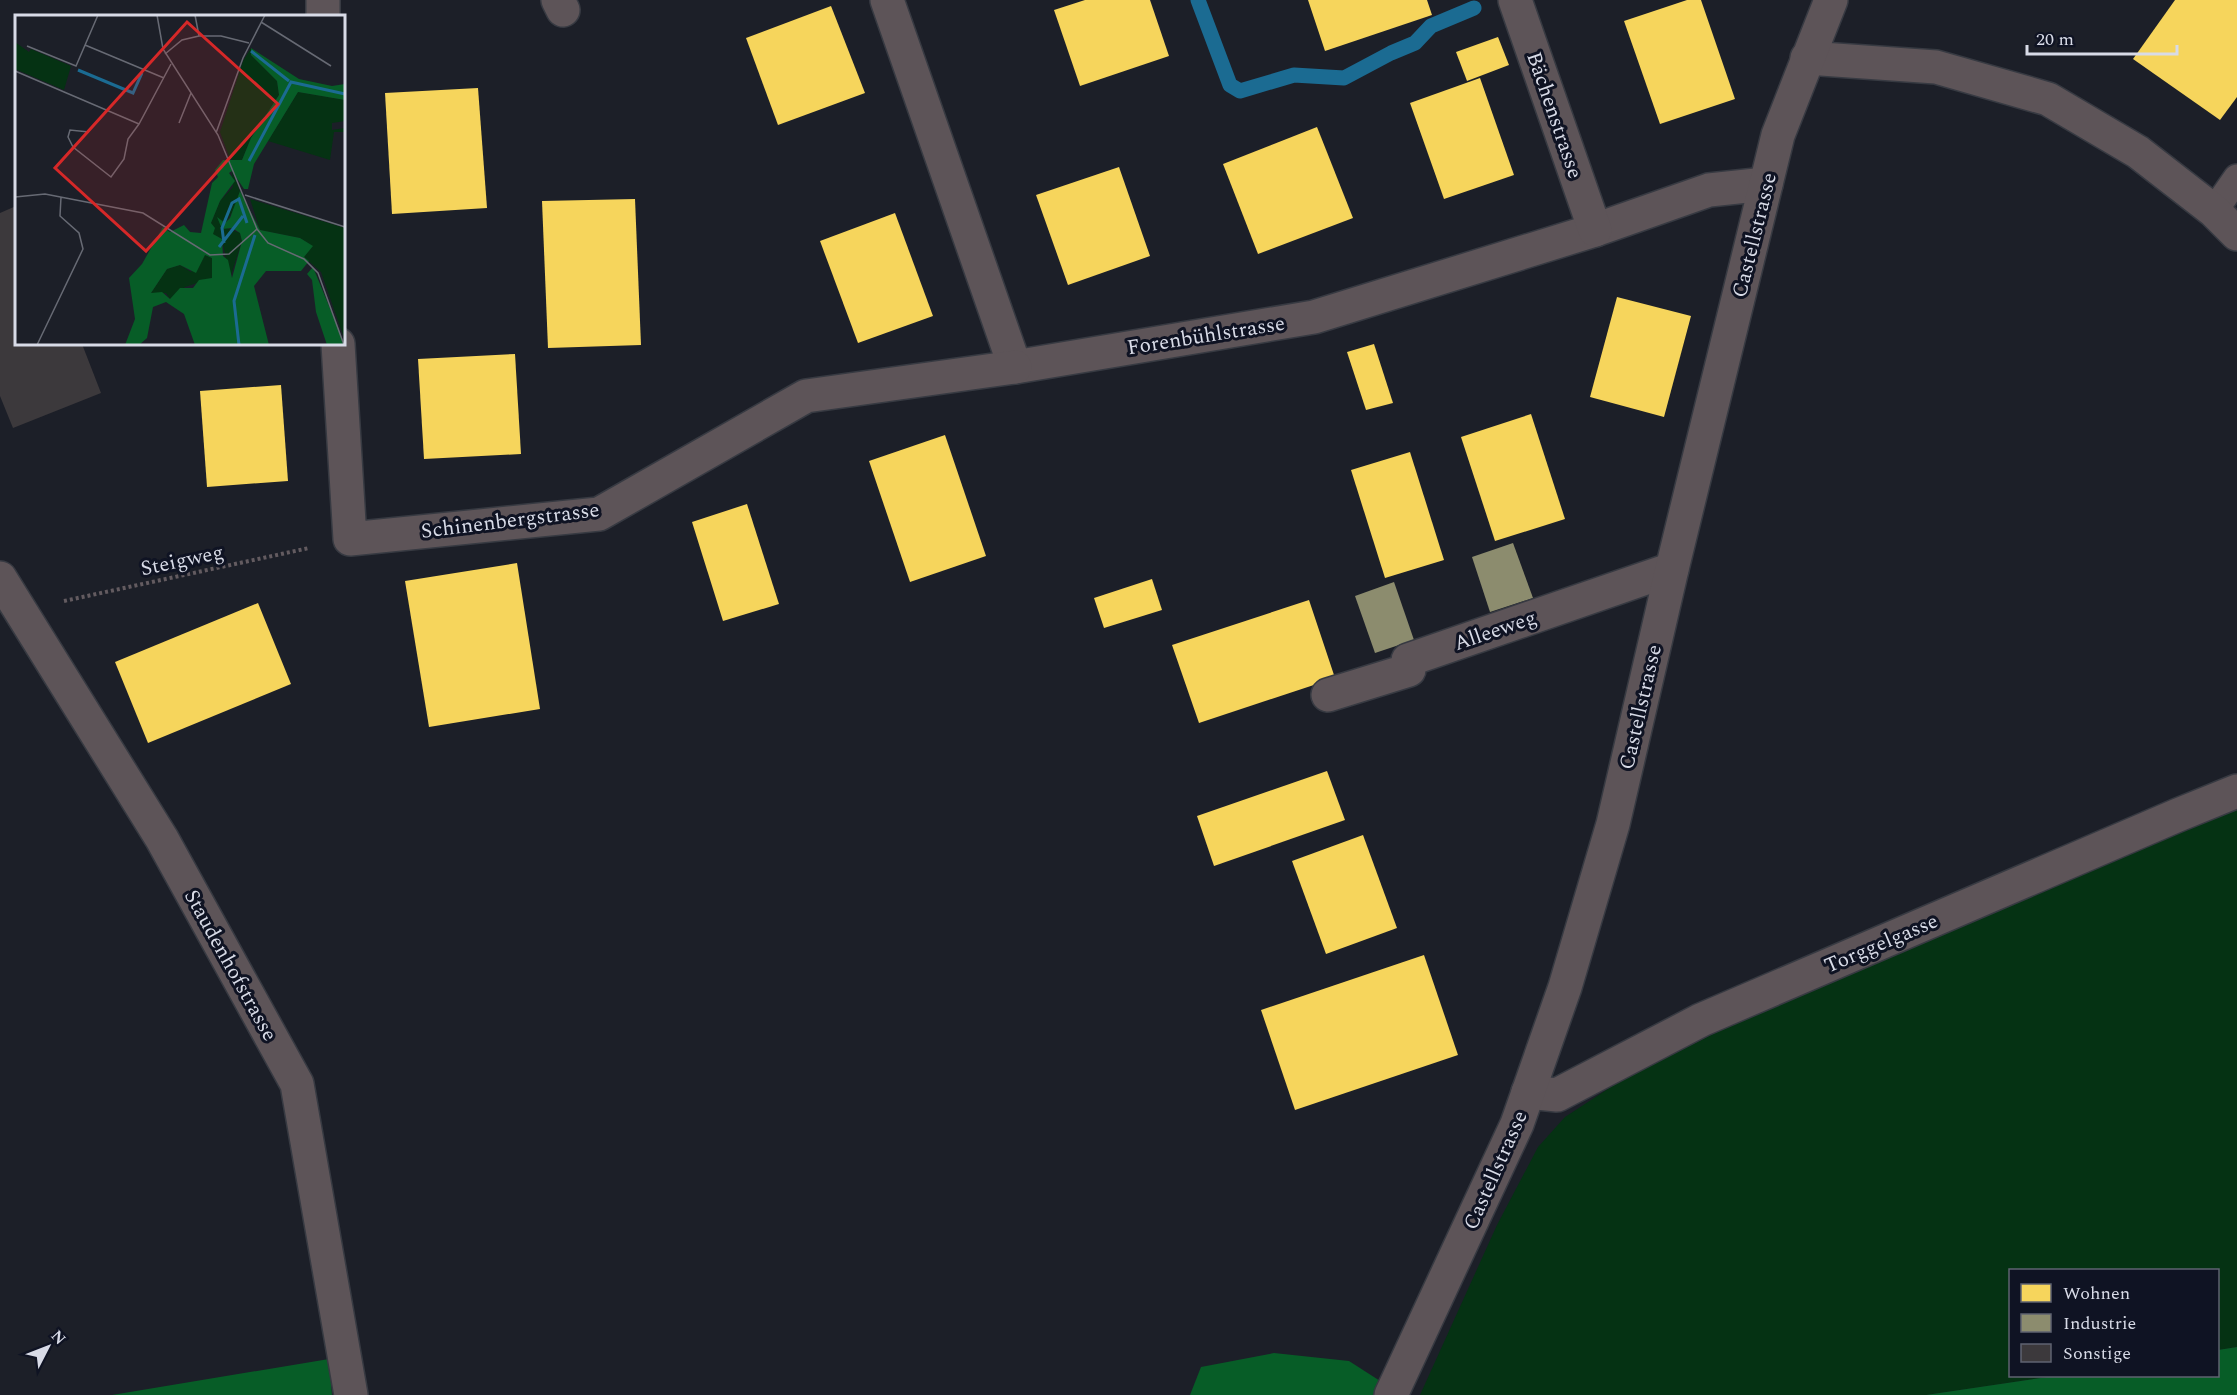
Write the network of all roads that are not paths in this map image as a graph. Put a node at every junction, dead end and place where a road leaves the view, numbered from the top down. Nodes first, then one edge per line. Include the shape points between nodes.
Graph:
1 (322, 0) edge
2 (887, 0) edge
3 (1515, 0) edge
4 (1831, 0) edge
5 (323, 15) edge
6 (1807, 58) junction
7 (2237, 178) edge
8 (1766, 184) junction
9 (2214, 211) junction
10 (1595, 230) junction
11 (2237, 234) edge
12 (338, 345) edge
13 (1015, 367) junction
14 (1672, 569) junction
15 (0, 578) edge
16 (1328, 695) dead end
17 (2237, 791) edge
18 (1528, 1092) junction
19 (351, 1395) edge
20 (1391, 1395) edge

1 - 5 street
2 - 13 street
3 - 10 street, Bächenstrasse
4 - 6 street, Castellstrasse
6 - 8 street, Castellstrasse
6 - 9 street via 1936,67 2049,99 2138,152
7 - 9 lane
8 - 10 street, Forenbühlstrasse via 1709,190
8 - 14 street, Castellstrasse
9 - 11 street
10 - 13 street, Forenbühlstrasse via 1314,317
12 - 13 street, Schinenbergstrasse via 350,539 599,514 806,396
14 - 16 street, Alleeweg via 1408,660 1409,670
14 - 18 street, Castellstrasse via 1612,824 1565,987
15 - 19 street, Staudenhofstrasse via 162,839 297,1084
17 - 18 street, Torggelgasse via 1701,1020 1557,1095
18 - 20 street, Castellstrasse via 1517,1124

